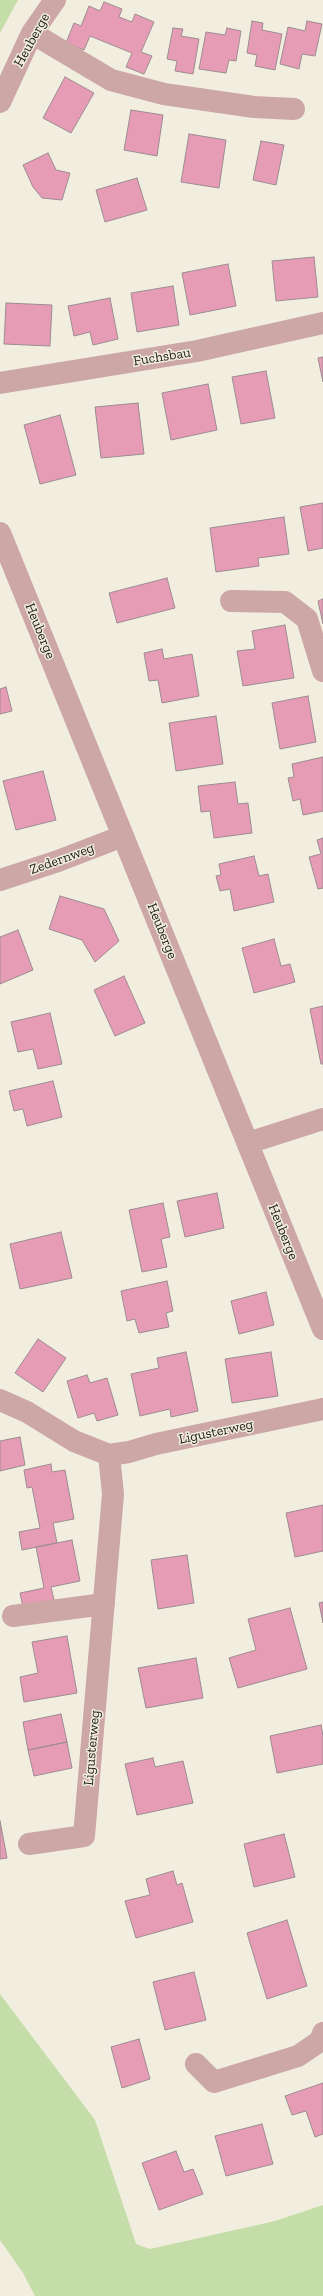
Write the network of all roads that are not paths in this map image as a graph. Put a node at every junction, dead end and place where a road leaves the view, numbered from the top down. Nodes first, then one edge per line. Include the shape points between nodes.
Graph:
1 (55, 0) edge
2 (32, 33) junction
3 (0, 102) edge
4 (294, 109) dead end
5 (323, 323) edge
6 (0, 383) edge
7 (0, 534) edge
8 (231, 601) dead end
9 (323, 671) edge
10 (123, 836) junction
11 (0, 880) edge
12 (323, 1119) edge
13 (248, 1144) junction
14 (323, 1329) edge
15 (0, 1400) edge
16 (323, 1409) edge
17 (109, 1455) junction
18 (104, 1604) junction
19 (13, 1616) dead end
20 (29, 1844) dead end
21 (323, 2033) edge
22 (196, 2064) dead end

1 - 2 street, Heuberge
2 - 3 street, Heuberge
2 - 4 street via 111,80 164,94 254,107
5 - 6 street, Fuchsbau via 197,352
7 - 10 street, Heuberge
8 - 9 street via 285,602 307,619
10 - 11 street, Zedernweg
10 - 13 street, Heuberge
12 - 13 street
13 - 14 street, Heuberge
15 - 17 street via 27,1412 74,1441
16 - 17 street, Ligusterweg
17 - 18 street, Ligusterweg via 113,1494
18 - 19 street
18 - 20 street, Ligusterweg via 84,1836
21 - 22 street via 320,2041 298,2056 214,2082

